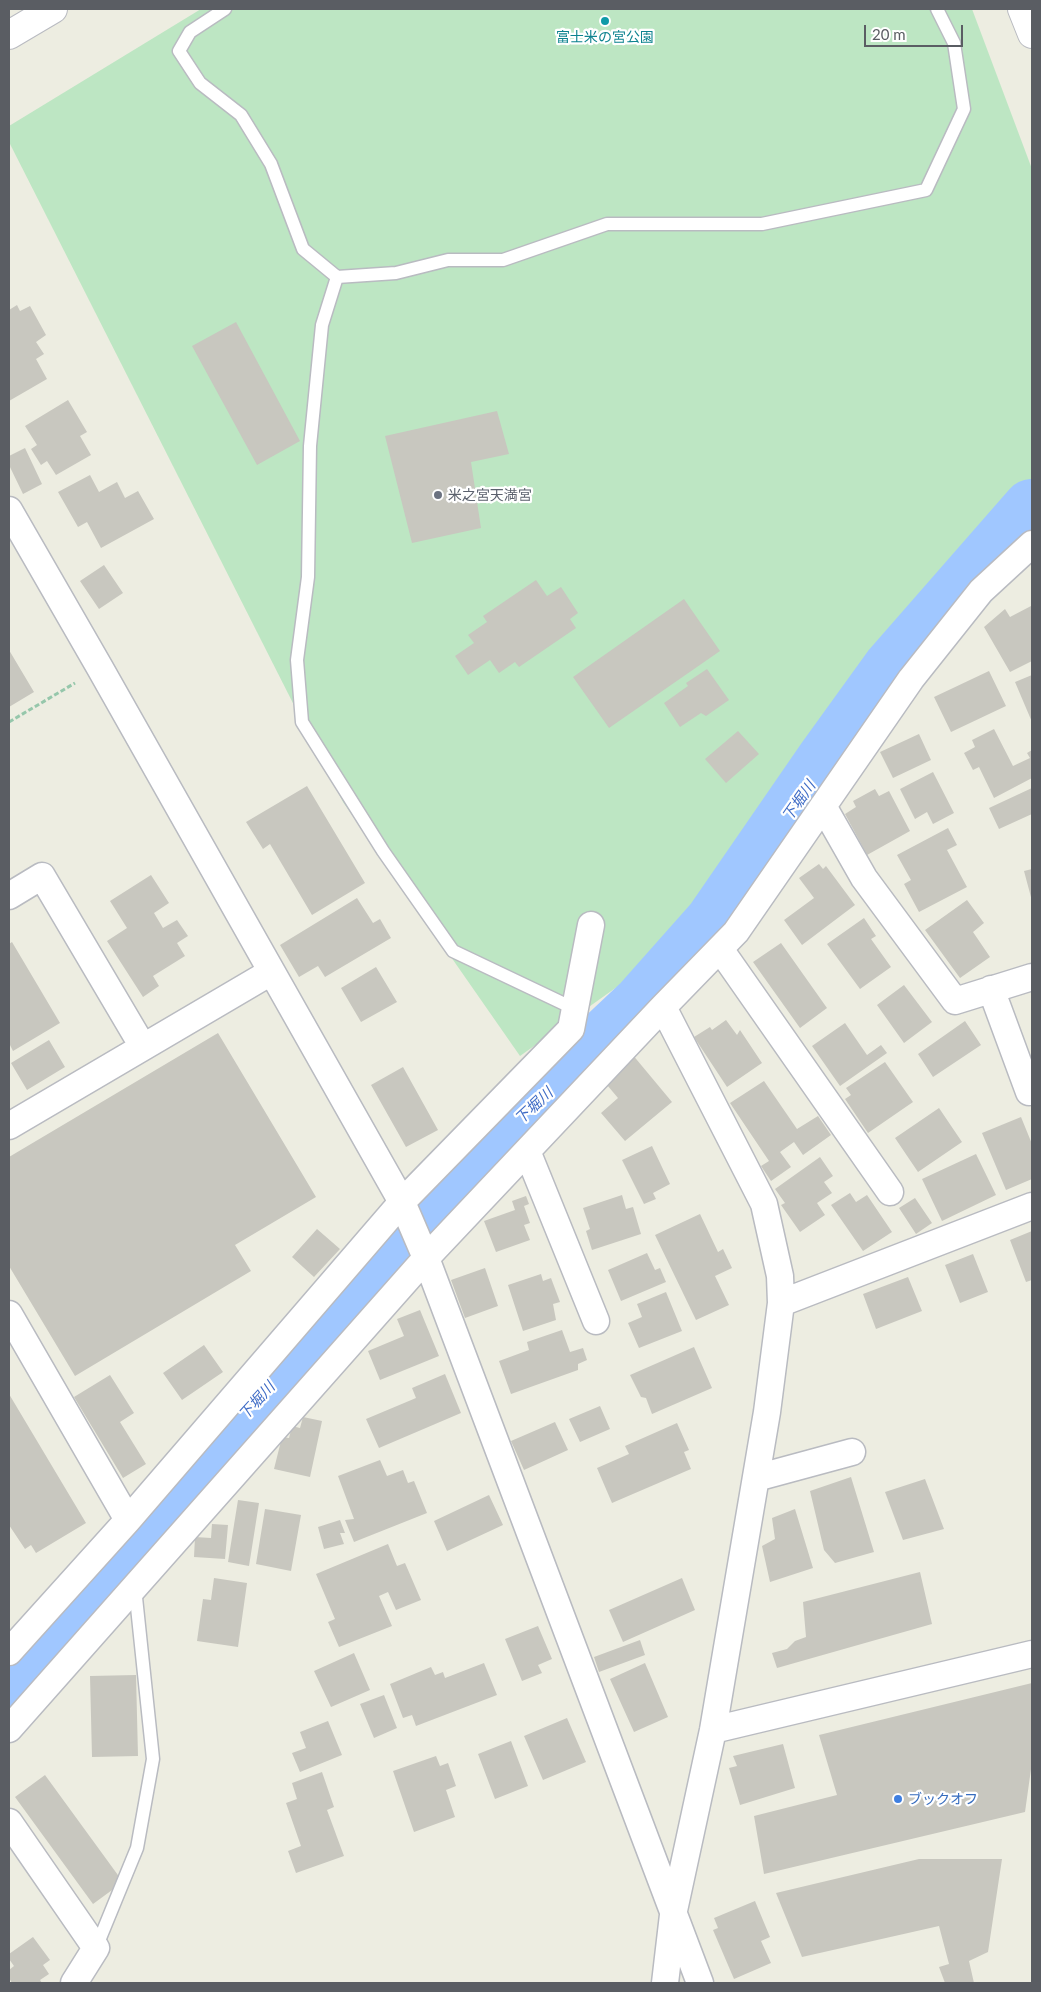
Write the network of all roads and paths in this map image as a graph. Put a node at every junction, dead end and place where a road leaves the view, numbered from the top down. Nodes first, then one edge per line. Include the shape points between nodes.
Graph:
1 (53, 9) edge
2 (225, 9) edge
3 (937, 9) edge
4 (1022, 9) edge
5 (1032, 34) edge
6 (9, 36) edge
7 (337, 278) junction
8 (9, 510) edge
9 (1032, 544) edge
10 (100, 668) junction
11 (9, 722) edge
12 (823, 806) junction
13 (9, 896) edge
14 (591, 925) dead end
15 (720, 949) junction
16 (271, 972) junction
17 (1032, 977) edge
18 (991, 989) junction
19 (663, 1007) junction
20 (575, 1009) junction
21 (143, 1046) junction
22 (1029, 1092) dead end
23 (9, 1126) edge
24 (527, 1151) junction
25 (890, 1192) dead end
26 (403, 1203) junction
27 (1032, 1206) edge
28 (426, 1256) junction
29 (781, 1303) junction
30 (9, 1314) edge
31 (596, 1321) dead end
32 (852, 1452) dead end
33 (756, 1478) junction
34 (128, 1520) junction
35 (135, 1588) junction
36 (9, 1652) edge
37 (1032, 1654) edge
38 (9, 1729) edge
39 (713, 1730) junction
40 (9, 1822) edge
41 (673, 1915) junction
42 (96, 1948) junction
43 (74, 1983) edge
44 (665, 1983) edge
45 (700, 1983) edge

1 - 6 street
2 - 7 lane via 190,32 179,51 200,83 241,115 271,164 304,249
3 - 7 lane via 954,43 964,109 926,190 762,224 607,224 503,260 448,260 396,273
4 - 5 street
7 - 20 lane via 322,325 310,446 308,577 297,660 302,722 384,852 453,951
8 - 10 street
9 - 12 street via 981,591 923,664
10 - 11 path
10 - 16 street
12 - 15 street via 736,932
12 - 18 street via 864,878 955,1001
13 - 21 street via 42,876
14 - 20 street
15 - 19 street
15 - 25 street
16 - 21 street
16 - 26 street
17 - 18 street
18 - 22 street
19 - 24 street
19 - 29 street via 764,1204 780,1276
20 - 26 street via 571,1029
21 - 23 street
24 - 28 street
24 - 31 street
26 - 28 street
26 - 34 street
27 - 29 street
28 - 35 street
28 - 41 street
29 - 33 street
30 - 34 street
32 - 33 street
33 - 39 street
34 - 36 street
35 - 38 street
35 - 42 lane via 153,1759 137,1848
37 - 39 street
39 - 41 street
40 - 42 street
41 - 44 street
41 - 45 street
42 - 43 street

